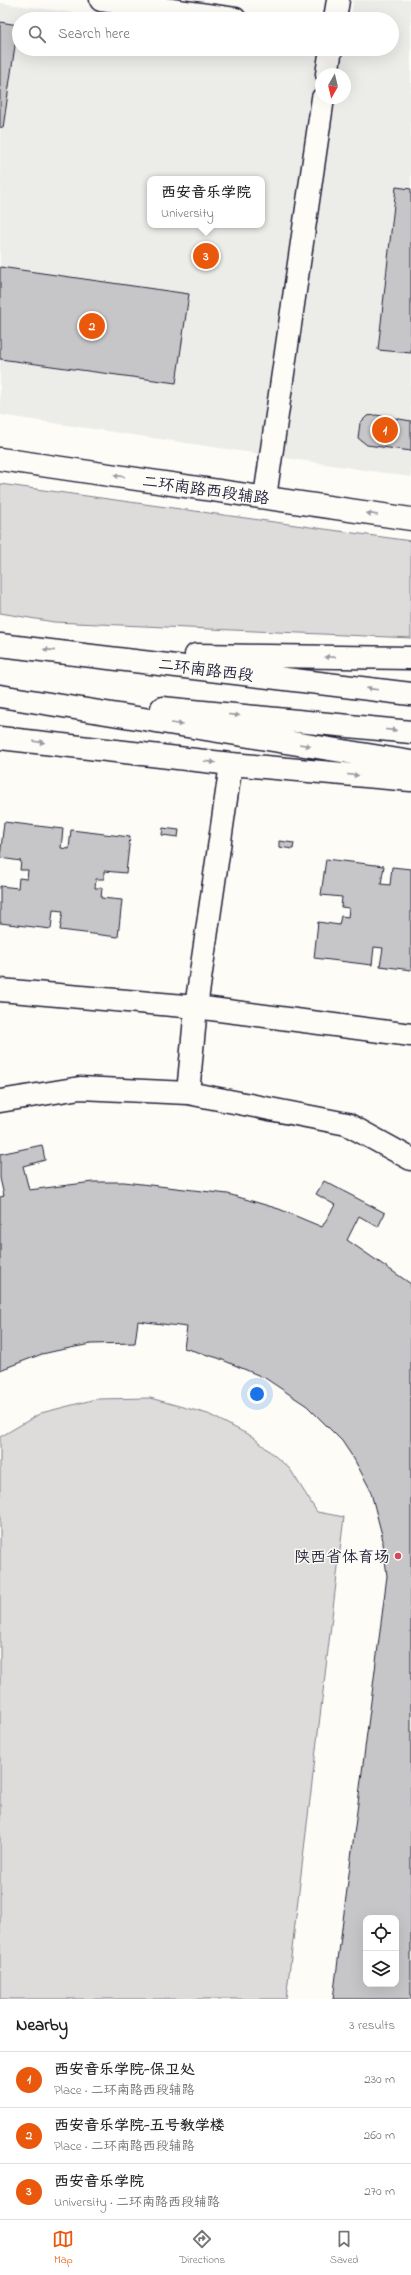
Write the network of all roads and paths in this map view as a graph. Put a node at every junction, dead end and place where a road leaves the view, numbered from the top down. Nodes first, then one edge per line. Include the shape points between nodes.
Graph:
1 (101, 0) edge
2 (338, 0) edge
3 (186, 12) edge
4 (336, 12) edge
5 (330, 56) edge
6 (328, 68) edge
7 (322, 104) edge
8 (0, 459) edge
9 (265, 497) junction
10 (411, 519) edge
11 (0, 645) edge
12 (81, 654) junction
13 (411, 658) edge
14 (0, 693) edge
15 (411, 694) edge
16 (0, 696) edge
17 (411, 732) edge
18 (0, 738) edge
19 (411, 762) edge
20 (231, 764) junction
21 (411, 780) edge
22 (0, 990) edge
23 (196, 1007) junction
24 (411, 1035) edge
25 (188, 1093) junction
26 (0, 1100) edge
27 (411, 1159) edge

1 - 3 main road
2 - 4 main road
5 - 6 main road
7 - 9 main road
9 -> 8 main road, 二环南路西段辅路
10 -> 9 main road, 二环南路西段辅路
12 -> 11 main road, 二环南路西段
13 -> 12 main road
15 -> 12 main road, 二环南路西段
14 -> 17 main road
16 -> 19 main road
18 -> 20 main road
20 -> 21 main road
20 - 23 main road
22 - 23 main road
23 - 24 main road
23 - 25 main road
25 - 26 main road via 80,1088
25 - 27 main road via 347,1124

